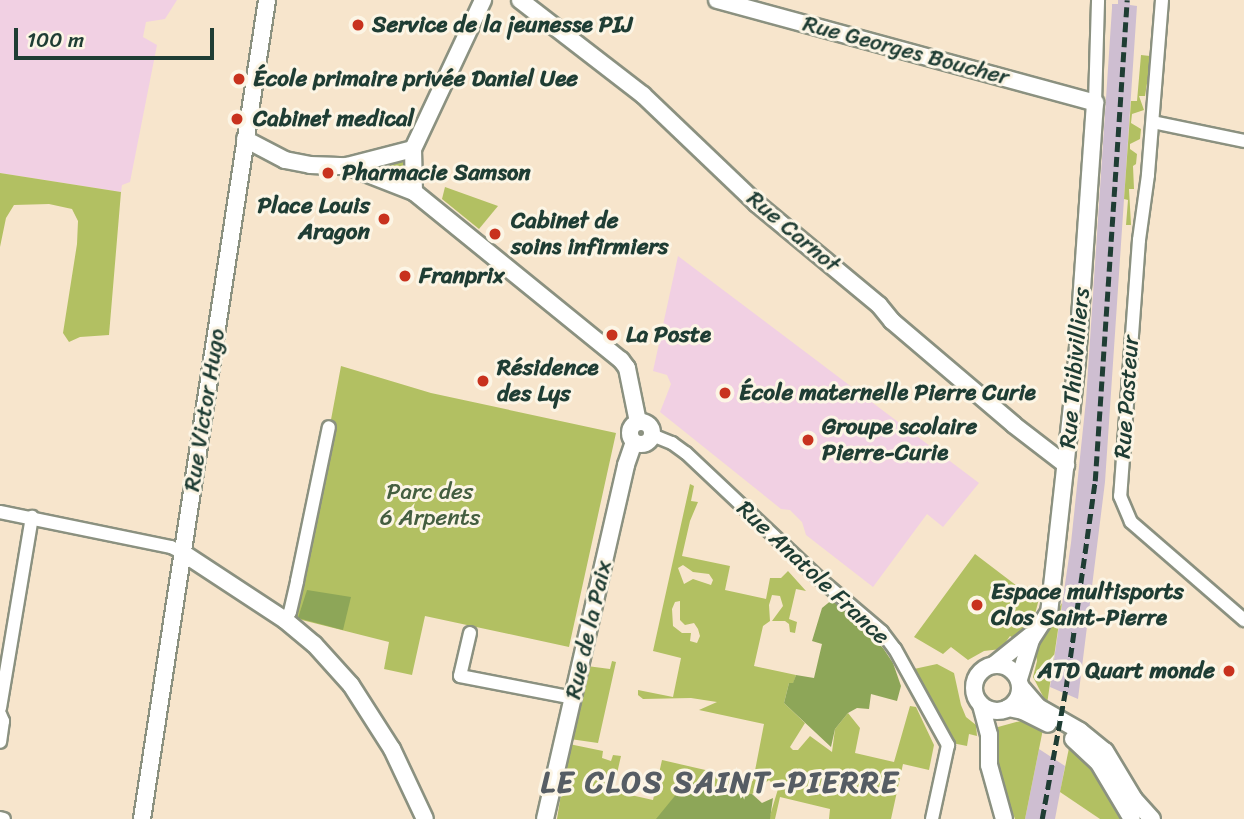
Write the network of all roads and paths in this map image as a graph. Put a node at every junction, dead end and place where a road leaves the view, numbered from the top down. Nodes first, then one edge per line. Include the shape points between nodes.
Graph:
1 (267, 0) edge
2 (483, 0) edge
3 (520, 0) edge
4 (717, 0) edge
5 (1098, 0) edge
6 (1161, 0) edge
7 (1095, 103) junction
8 (1153, 122) junction
9 (245, 139) junction
10 (1244, 141) edge
11 (413, 149) junction
12 (347, 166) junction
13 (414, 192) junction
14 (638, 422) junction
15 (329, 427) dead end
16 (652, 435) junction
17 (634, 442) junction
18 (1066, 465) junction
19 (0, 512) edge
20 (32, 517) junction
21 (183, 553) junction
22 (285, 620) junction
23 (1244, 620) edge
24 (1038, 630) junction
25 (470, 633) dead end
26 (995, 664) junction
27 (1019, 682) junction
28 (573, 698) junction
29 (981, 705) junction
30 (0, 708) edge
31 (1006, 709) junction
32 (0, 714) edge
33 (989, 735) junction
34 (0, 742) edge
35 (142, 819) edge
36 (425, 819) edge
37 (545, 819) edge
38 (932, 819) edge
39 (1004, 819) edge
40 (1132, 819) edge
41 (1152, 819) edge

1 - 9 street, Rue Victor Hugo
2 - 11 street
3 - 18 street, Rue Carnot via 643,95 756,203
4 - 7 street, Rue Georges Boucher
5 - 7 street
6 - 8 street, Rue Pasteur
7 - 18 street, Rue Thibivilliers
8 - 10 street
8 - 23 street, Rue Pasteur via 1139,240 1120,496 1131,522
9 - 12 street via 285,160 310,166
9 - 21 street, Rue Victor Hugo
11 - 12 street
11 - 13 street
12 - 13 street
13 - 14 street via 621,360 627,368
14 - 16 street via 648,424
14 - 17 street via 629,433
15 - 22 street
16 - 17 street via 646,442
16 - 38 street, Rue Anatole France via 686,453 882,632 895,649 948,745
17 - 28 street, Rue de la Paix
18 - 24 street, Rue Thibivilliers via 1049,612
19 - 20 street
20 - 21 street
20 - 30 street
21 - 22 street
21 - 35 street, Rue Victor Hugo
22 - 36 street via 351,685 399,761
24 - 26 street
24 - 27 street, Rue Thibivilliers via 1022,662
25 - 28 street via 460,676
26 - 27 street via 1008,667
26 - 29 street via 975,679 974,693
27 - 31 street via 1018,698
27 - 41 street via 1038,707 1105,751 1134,800
28 - 37 street, Rue de la Paix
29 - 31 street via 995,711
29 - 33 street
31 - 33 street
31 - 40 street via 1030,714 1088,750
32 - 34 street
33 - 39 street via 989,765

